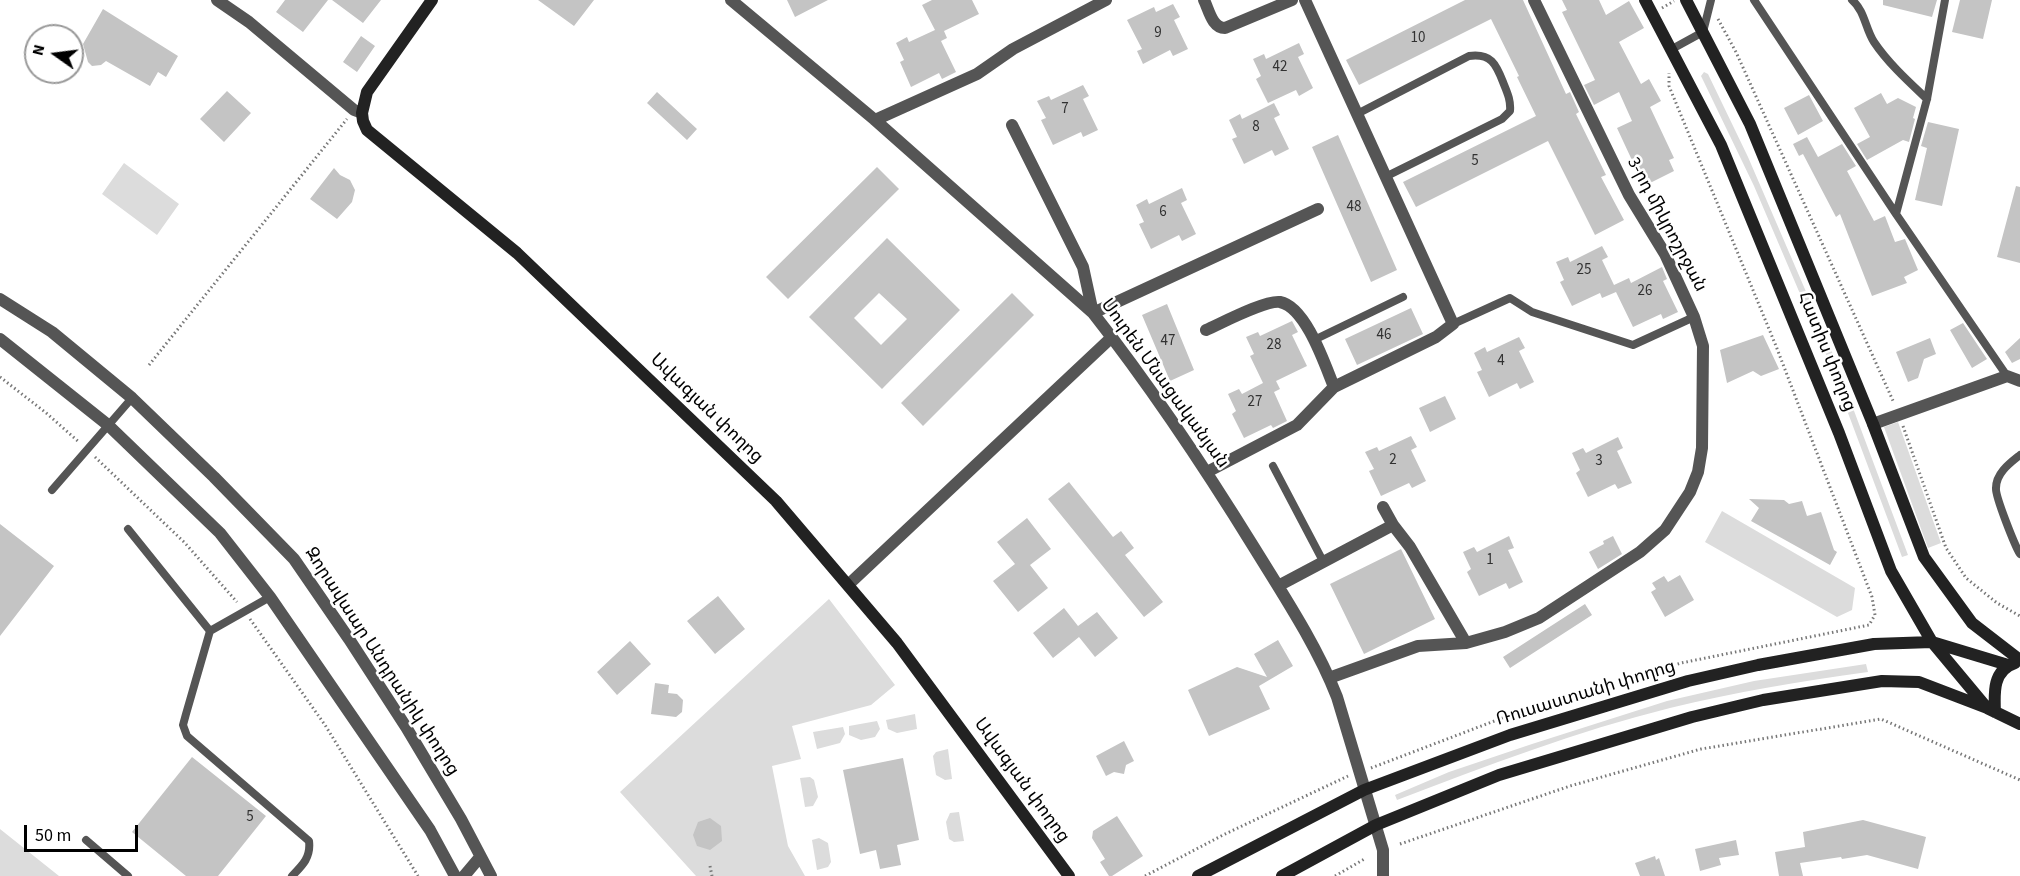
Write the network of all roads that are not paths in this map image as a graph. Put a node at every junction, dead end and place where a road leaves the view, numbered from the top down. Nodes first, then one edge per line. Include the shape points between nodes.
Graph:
1 (217, 0) edge
2 (432, 0) edge
3 (731, 0) edge
4 (1106, 0) edge
5 (1204, 0) edge
6 (1292, 0) edge
7 (1305, 0) edge
8 (1534, 0) edge
9 (1645, 0) edge
10 (1686, 0) edge
11 (1754, 0) edge
12 (1852, 0) edge
13 (1944, 0) edge
14 (1711, 2) edge
15 (1703, 32) junction
16 (1672, 50) junction
17 (1927, 99) junction
18 (358, 111) junction
19 (1357, 114) junction
20 (875, 120) junction
21 (1012, 125) dead end
22 (1385, 177) junction
23 (1318, 209) dead end
24 (1896, 214) junction
25 (1403, 297) dead end
26 (0, 299) edge
27 (1093, 312) junction
28 (1694, 317) junction
29 (1452, 324) junction
30 (1206, 330) dead end
31 (1112, 337) junction
32 (0, 339) edge
33 (1314, 340) junction
34 (2007, 376) junction
35 (2020, 381) edge
36 (1334, 387) junction
37 (132, 398) junction
38 (1873, 424) junction
39 (108, 425) junction
40 (2020, 455) edge
41 (1273, 466) dead end
42 (1207, 472) junction
43 (52, 490) dead end
44 (1383, 507) dead end
45 (1393, 525) junction
46 (128, 529) dead end
47 (2020, 554) edge
48 (1324, 563) junction
49 (848, 585) junction
50 (1278, 586) junction
51 (270, 597) junction
52 (210, 631) junction
53 (1932, 642) junction
54 (1466, 643) junction
55 (2016, 662) edge
56 (1329, 678) junction
57 (1991, 710) junction
58 (2020, 724) edge
59 (1364, 790) junction
60 (1376, 825) junction
61 (86, 840) dead end
62 (480, 857) junction
63 (128, 876) edge
64 (292, 876) edge
65 (455, 876) edge
66 (464, 876) edge
67 (491, 876) edge
68 (1069, 876) edge
69 (1198, 876) edge
70 (1282, 876) edge
71 (1383, 876) edge

1 - 18 street
2 - 18 main road via 367,92
3 - 20 street, Սուրեն Մնացականյան
4 - 20 street via 1013,49 977,74
5 - 6 street via 1220,28
7 - 19 street
8 - 28 street, 3-րդ միկրոշրջան via 1629,195 1665,254
9 - 16 main road, Հատիս փողոց
10 - 15 main road, Հատիս փողոց
11 - 24 lane
12 - 17 lane via 1859,6 1874,42
13 - 17 lane
14 - 15 lane
15 - 16 lane
15 - 38 main road, Հատիս փողոց via 1750,124
16 - 53 main road, Հատիս փողոց via 1721,145 1892,571
17 - 24 lane
18 - 49 main road, Ավագյան փողոց via 367,130 517,253 776,501
19 - 22 street
19 - 22 lane via 1469,56 1487,57 1497,65 1511,101 1510,111 1502,119
20 - 27 street, Սուրեն Մնացականյան
21 - 27 street via 1083,267
22 - 29 street
23 - 27 street
24 - 34 lane
25 - 33 lane
26 - 37 street, Զորավաար Անդրանիկ փողոց via 52,332
27 - 31 street, Սուրեն Մնացականյան
28 - 29 lane via 1633,345 1532,312 1510,298
28 - 54 street, 3-րդ միկրոշրջան via 1703,346 1702,448 1690,492 1665,530 1640,552 1539,618
29 - 36 street via 1436,338
30 - 33 street via 1269,303 1281,302 1294,309
31 - 42 street, Սուրեն Մնացականյան
31 - 49 street
32 - 39 street
33 - 36 street
34 - 35 street
34 - 38 street
36 - 42 street via 1297,425
37 - 39 lane
37 - 62 street, Զորավաար Անդրանիկ փողոց via 294,559 406,727
38 - 55 main road, Հատիս փողոց via 1924,557 1972,623
39 - 43 lane
39 - 51 street via 220,533
40 - 47 lane via 2002,470 1995,488
41 - 48 lane
42 - 50 street, Սուրեն Մնացականյան
44 - 45 street
45 - 48 street
45 - 54 street
46 - 52 lane
48 - 50 street
49 - 68 main road, Ավագյան փողոց via 897,643
50 - 56 street, Սուրեն Մնացականյան
51 - 52 lane
51 - 65 street via 430,830
52 - 64 lane via 183,725 187,736 309,841 306,862
53 - 55 main road, Ռուսաստանի փողոց
53 - 57 main road, Հատիս փողոց
53 - 59 main road, Ռուսաստանի փողոց via 1874,644 1688,681 1509,735
54 - 56 street, 3-րդ միկրոշրջան via 1418,646
55 - 57 main road via 1997,677
56 - 59 street, Սուրեն Մնացականյան
57 - 58 main road
57 - 60 main road via 1919,682 1882,681 1763,700 1692,717 1499,775
59 - 60 street, Սուրեն Մնացականյան
59 - 69 main road, Ռուսաստանի փողոց
60 - 70 main road
60 - 71 street, Սուրեն Մնացականյան via 1383,850
61 - 63 lane
62 - 66 street
62 - 67 street, Զորավաար Անդրանիկ փողոց

